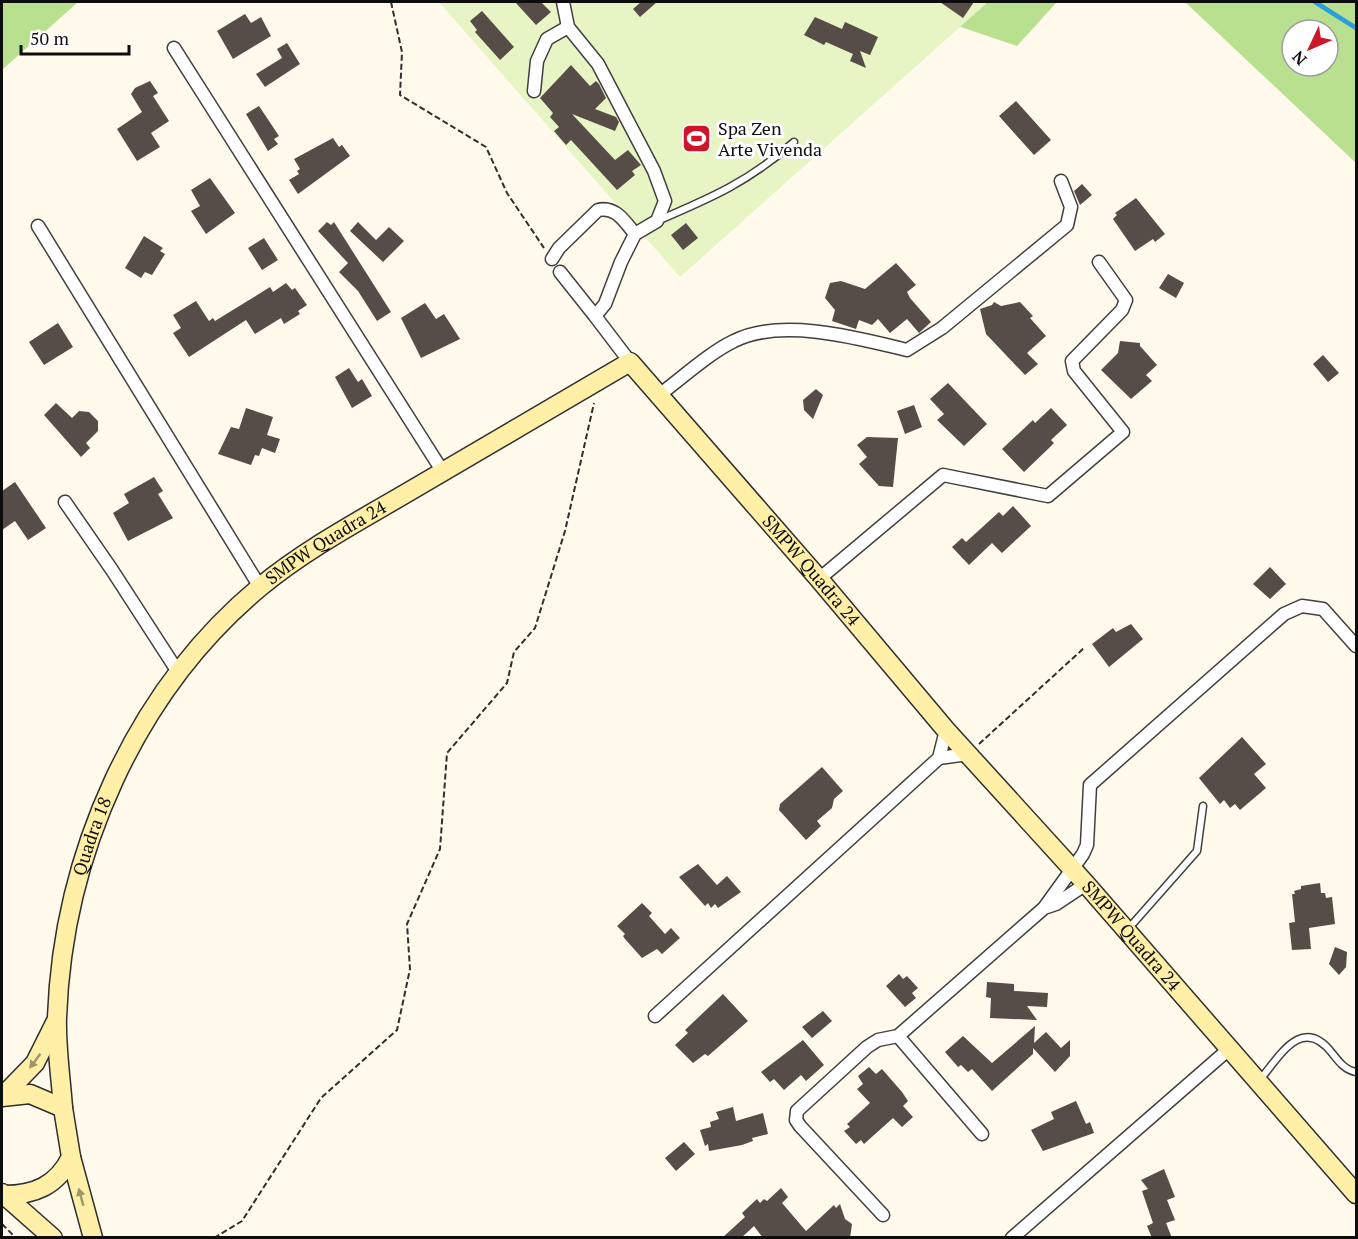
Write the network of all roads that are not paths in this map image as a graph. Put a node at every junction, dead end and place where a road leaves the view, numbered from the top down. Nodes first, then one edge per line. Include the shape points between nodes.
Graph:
1 (563, 2) edge
2 (568, 27) junction
3 (174, 48) dead end
4 (534, 91) dead end
5 (794, 142) dead end
6 (1060, 181) dead end
7 (657, 221) junction
8 (38, 226) dead end
9 (635, 234) junction
10 (552, 259) road end
11 (1099, 262) dead end
12 (560, 272) dead end
13 (595, 316) junction
14 (630, 362) junction
15 (659, 395) junction
16 (443, 472) junction
17 (65, 502) dead end
18 (819, 579) junction
19 (260, 587) junction
20 (1356, 646) edge
21 (178, 672) junction
22 (946, 730) junction
23 (968, 754) junction
24 (939, 759) junction
25 (1203, 806) dead end
26 (1071, 868) junction
27 (1086, 884) junction
28 (1044, 908) junction
29 (1126, 931) junction
30 (655, 1016) dead end
31 (57, 1018) junction
32 (898, 1036) junction
33 (1229, 1049) junction
34 (1356, 1072) edge
35 (1258, 1082) junction
36 (2, 1096) edge
37 (63, 1108) junction
38 (982, 1134) dead end
39 (71, 1157) junction
40 (3, 1194) edge
41 (1356, 1194) edge
42 (883, 1215) dead end
43 (53, 1238) edge
44 (93, 1238) edge
45 (1012, 1238) edge

1 - 2 street
2 - 4 street via 547,39 537,61
2 - 7 street via 598,64 654,171 665,201
3 - 16 street
5 - 7 lane via 766,166 725,192
6 - 15 street via 1071,207 1067,225 942,328 907,350 812,330 773,331 735,340
7 - 9 street
8 - 19 street
9 - 10 street via 618,213 606,208 598,210
9 - 13 street via 605,304
11 - 18 street via 1126,300 1122,310 1072,361 1074,371 1123,432 1048,496 944,476
12 - 13 street
13 - 14 street
14 - 15 street, SMPW Quadra 24
14 - 16 street, SMPW Quadra 24
15 - 18 street, SMPW Quadra 24
16 - 19 street, SMPW Quadra 24 via 325,542
17 - 21 street
18 - 22 street, SMPW Quadra 24
19 - 21 street, SMPW Quadra 24 via 218,626
20 - 26 street via 1323,609 1302,606 1284,614 1090,785 1087,844
21 - 31 street, Quadra 18 via 127,752 96,821 68,923
22 - 23 street, SMPW Quadra 24
22 - 24 street
23 - 24 street
23 - 26 street, SMPW Quadra 24
24 - 30 street
25 - 29 lane via 1197,851
26 - 27 street, SMPW Quadra 24
26 - 28 street
27 - 28 street
27 - 29 street, SMPW Quadra 24
28 - 32 street
29 - 33 street, SMPW Quadra 24
31 -> 36 street via 35,1063
31 - 37 street
32 - 38 street
32 - 42 street via 867,1047 800,1106 796,1115 800,1126
33 - 35 street, SMPW Quadra 24
33 - 45 street
34 - 35 lane via 1339,1062 1323,1042 1309,1037 1294,1039
35 - 41 street, SMPW Quadra 24
36 - 37 street via 30,1094
37 - 39 street
39 - 40 street via 48,1186 31,1193
44 -> 39 street
40 - 43 street

